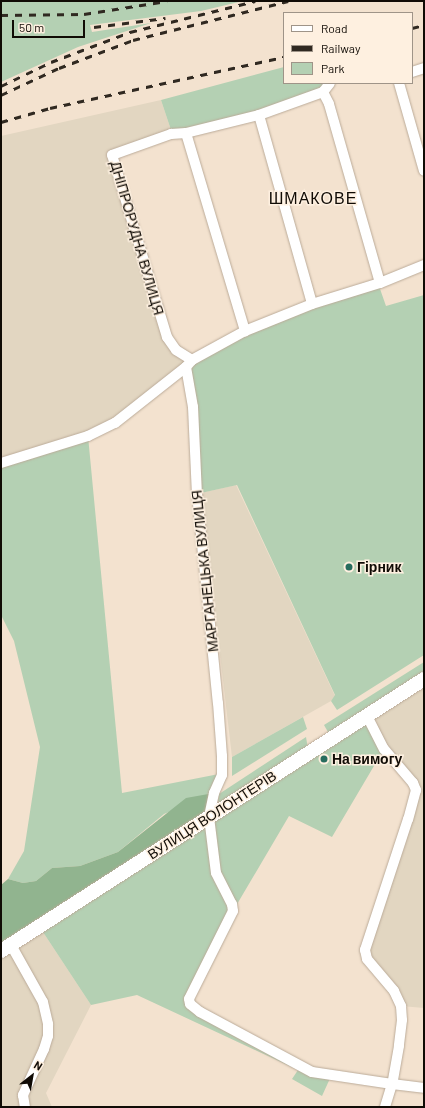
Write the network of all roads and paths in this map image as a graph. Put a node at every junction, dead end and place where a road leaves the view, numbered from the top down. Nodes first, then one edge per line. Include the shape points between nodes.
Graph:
1 (424, 68) edge
2 (413, 72) edge
3 (329, 84) edge
4 (399, 84) edge
5 (323, 92) junction
6 (259, 115) junction
7 (186, 134) junction
8 (424, 171) edge
9 (424, 265) edge
10 (380, 283) junction
11 (312, 304) junction
12 (245, 331) junction
13 (189, 364) junction
14 (1, 463) edge
15 (424, 679) edge
16 (367, 716) junction
17 (209, 817) junction
18 (6, 948) edge
19 (392, 1084) junction
20 (424, 1088) edge
21 (25, 1107) edge
22 (385, 1107) edge

1 - 2 street
3 - 5 street
4 - 8 street
5 - 6 street, ДНІПРОРУДНА ВУЛИЦЯ
5 - 10 street
6 - 7 street, ДНІПРОРУДНА ВУЛИЦЯ
6 - 11 street
7 - 12 street
7 - 13 street, ДНІПРОРУДНА ВУЛИЦЯ via 171,134 112,156 167,338
9 - 10 street
10 - 11 street
11 - 12 street
12 - 13 street
13 - 14 street via 115,423 88,436
13 - 17 street, МАРГАНЕЦЬКА ВУЛИЦЯ via 197,494 218,703 222,775 214,792
15 - 16 street, ВУЛИЦЯ ВОЛОНТЕРІВ
16 - 17 street, ВУЛИЦЯ ВОЛОНТЕРІВ
16 - 19 street via 384,749 416,790 364,950 367,959 394,992 401,1006 402,1020
17 - 18 street, ВУЛИЦЯ ВОЛОНТЕРІВ
17 - 19 street via 216,874 232,904 233,912 191,993 190,1004 200,1012 312,1072
18 - 21 street via 43,1002 48,1024 44,1049 24,1096
19 - 20 street
19 - 22 street

